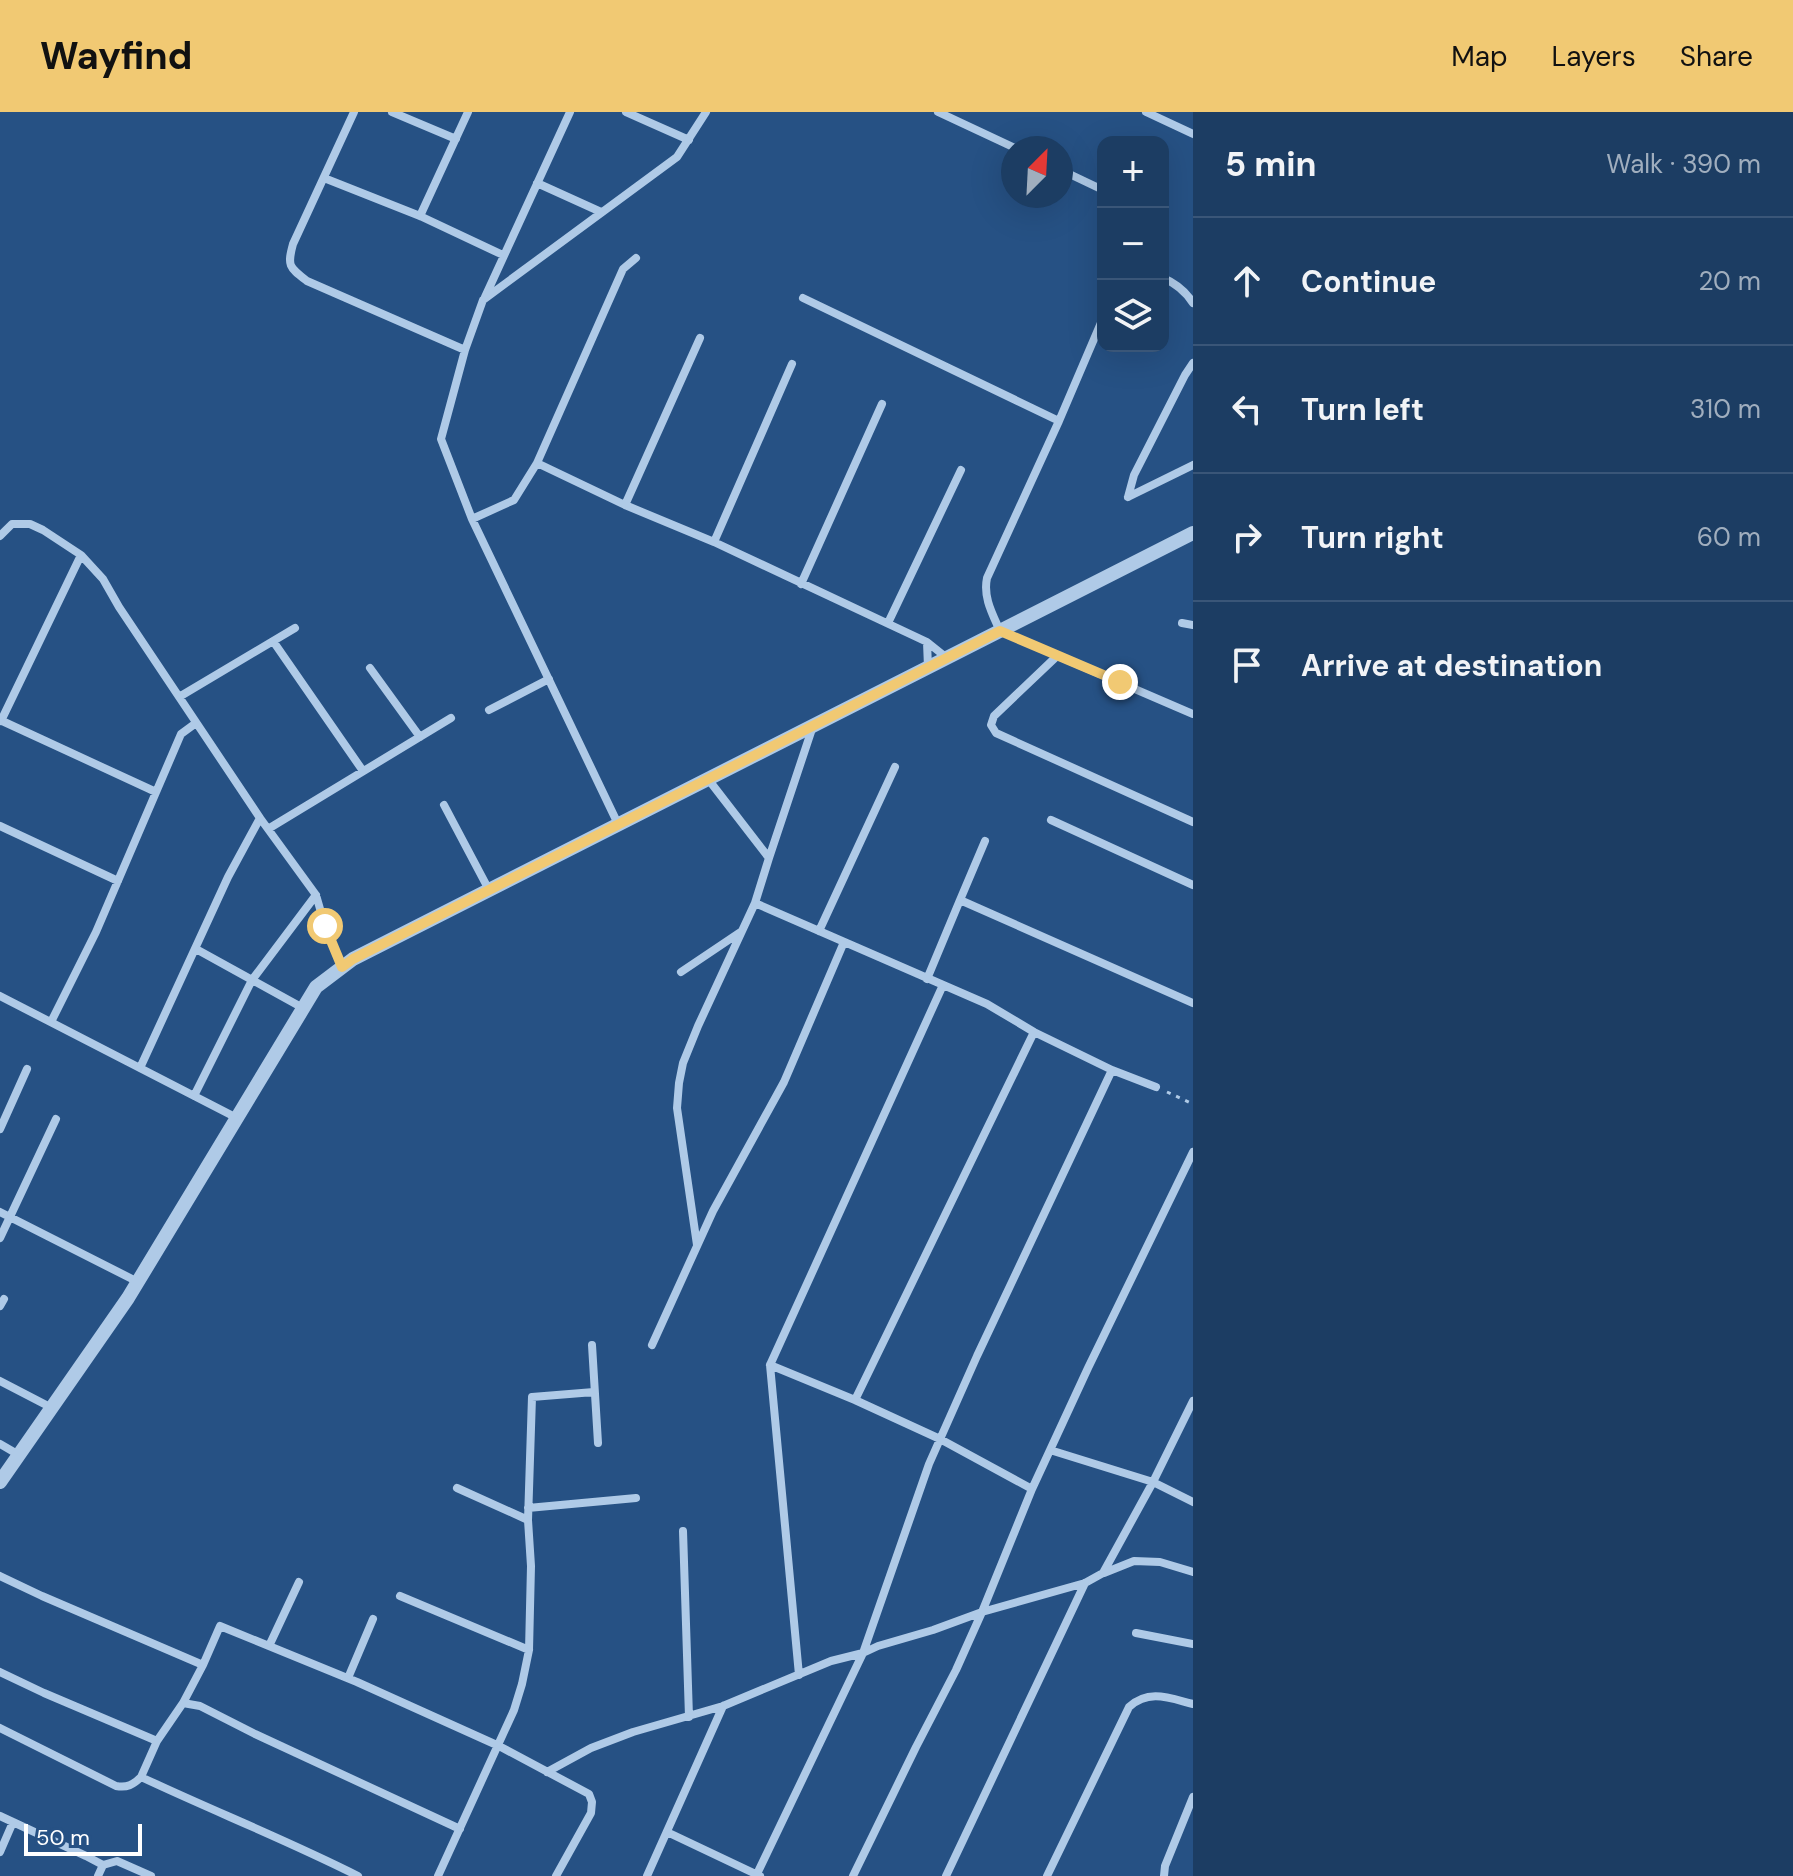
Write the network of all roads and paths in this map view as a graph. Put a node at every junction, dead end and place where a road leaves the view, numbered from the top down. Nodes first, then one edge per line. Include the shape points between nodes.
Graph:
1 (354, 112) edge
2 (392, 112) edge
3 (468, 112) edge
4 (570, 112) edge
5 (626, 112) edge
6 (706, 112) edge
7 (938, 112) edge
8 (1146, 112) edge
9 (1193, 134) edge
10 (456, 139) junction
11 (689, 140) junction
12 (1001, 141) edge
13 (1073, 176) edge
14 (324, 178) junction
15 (537, 183) junction
16 (1097, 187) edge
17 (601, 212) junction
18 (420, 216) junction
19 (503, 255) junction
20 (636, 258) dead end
21 (1168, 280) edge
22 (803, 298) dead end
23 (483, 300) junction
24 (1193, 303) edge
25 (1097, 332) edge
26 (700, 338) dead end
27 (465, 350) junction
28 (1193, 363) edge
29 (792, 364) dead end
30 (882, 404) dead end
31 (1059, 421) junction
32 (537, 463) junction
33 (1193, 465) edge
34 (961, 470) dead end
35 (625, 505) junction
36 (472, 519) junction
37 (1193, 533) edge
38 (0, 536) edge
39 (714, 542) junction
40 (81, 555) junction
41 (801, 584) junction
42 (888, 623) junction
43 (1182, 623) dead end
44 (1193, 625) edge
45 (295, 628) dead end
46 (1000, 631) junction
47 (273, 641) junction
48 (927, 642) junction
49 (1057, 656) junction
50 (947, 658) junction
51 (928, 667) junction
52 (370, 668) dead end
53 (549, 679) junction
54 (179, 697) junction
55 (489, 710) dead end
56 (1193, 714) edge
57 (451, 718) dead end
58 (0, 720) edge
59 (196, 723) junction
60 (814, 725) junction
61 (420, 737) junction
62 (895, 767) dead end
63 (363, 771) junction
64 (708, 779) junction
65 (156, 792) junction
66 (444, 805) dead end
67 (260, 818) junction
68 (1051, 820) dead end
69 (1193, 822) edge
70 (618, 824) junction
71 (0, 826) edge
72 (268, 829) junction
73 (985, 841) dead end
74 (769, 858) junction
75 (118, 881) junction
76 (1193, 885) edge
77 (489, 890) junction
78 (316, 895) junction
79 (960, 900) junction
80 (755, 903) junction
81 (742, 931) junction
82 (819, 931) junction
83 (844, 942) junction
84 (196, 949) junction
85 (342, 967) junction
86 (681, 972) dead end
87 (927, 979) junction
88 (252, 980) junction
89 (943, 985) junction
90 (0, 996) edge
91 (1193, 1003) edge
92 (303, 1009) junction
93 (51, 1022) junction
94 (1034, 1032) junction
95 (140, 1068) junction
96 (27, 1069) dead end
97 (1112, 1070) junction
98 (1156, 1087) joint
99 (194, 1096) junction
100 (1193, 1104) edge
101 (237, 1118) junction
102 (56, 1119) dead end
103 (0, 1129) edge
104 (1193, 1152) edge
105 (4, 1214) edge
106 (0, 1238) edge
107 (697, 1249) junction
108 (138, 1282) junction
109 (592, 1345) dead end
110 (652, 1345) dead end
111 (770, 1365) junction
112 (0, 1381) edge
113 (594, 1392) junction
114 (855, 1400) junction
115 (1193, 1401) edge
116 (53, 1409) junction
117 (940, 1439) junction
118 (598, 1443) dead end
119 (0, 1444) edge
120 (1050, 1450) junction
121 (20, 1456) junction
122 (0, 1482) edge
123 (1153, 1482) junction
124 (457, 1488) dead end
125 (1032, 1489) junction
126 (636, 1498) dead end
127 (1193, 1502) edge
128 (528, 1508) junction
129 (528, 1520) junction
130 (683, 1531) dead end
131 (1193, 1572) edge
132 (1103, 1573) junction
133 (0, 1576) edge
134 (299, 1582) dead end
135 (1085, 1583) junction
136 (400, 1596) dead end
137 (982, 1612) junction
138 (373, 1619) dead end
139 (1136, 1633) dead end
140 (1193, 1644) edge
141 (269, 1646) junction
142 (529, 1650) junction
143 (863, 1653) junction
144 (203, 1665) junction
145 (0, 1672) edge
146 (799, 1675) junction
147 (348, 1678) junction
148 (183, 1703) junction
149 (1193, 1704) edge
150 (723, 1706) junction
151 (689, 1717) junction
152 (0, 1728) edge
153 (157, 1741) junction
154 (499, 1746) junction
155 (547, 1772) junction
156 (141, 1777) junction
157 (1193, 1797) edge
158 (0, 1816) edge
159 (13, 1822) junction
160 (460, 1829) junction
161 (667, 1832) junction
162 (0, 1852) edge
163 (103, 1865) junction
164 (758, 1875) edge
165 (98, 1876) edge
166 (151, 1876) edge
167 (358, 1876) edge
168 (438, 1876) edge
169 (556, 1876) edge
170 (647, 1876) edge
171 (853, 1876) edge
172 (946, 1876) edge
173 (1047, 1876) edge
174 (1164, 1876) edge

1 - 14 street
2 - 10 street
3 - 10 street
4 - 15 street
5 - 11 street
6 - 11 street
7 - 12 street
8 - 9 street
10 - 18 street
11 - 17 street via 677,157
13 - 16 street
14 - 18 street
14 - 27 street via 293,244 293,270 307,281
15 - 17 street
15 - 19 street
17 - 23 street
18 - 19 street
19 - 23 street
20 - 32 street via 623,269
21 - 24 street
22 - 31 street
23 - 27 street
25 - 31 street
26 - 35 street
27 - 36 street via 441,439
28 - 33 street via 1134,475 1128,497
29 - 39 street
30 - 41 street
31 - 46 street via 987,578 985,589
32 - 35 street
32 - 36 street via 514,500
34 - 42 street
35 - 39 street
36 - 53 street
37 - 46 street
38 - 40 street via 12,524 30,524
39 - 41 street
40 - 54 street via 103,579
40 - 58 street
41 - 42 street
42 - 48 street
43 - 44 street
45 - 47 street
46 - 49 street
46 - 50 street
47 - 54 street
47 - 63 street
48 - 50 street
48 - 51 street
49 - 56 street
49 - 69 street via 994,716 991,725 996,733
50 - 51 street
51 - 60 street
52 - 61 street
53 - 55 street
53 - 70 street
54 - 59 street
57 - 61 street
58 - 65 street
59 - 65 street via 181,734
59 - 67 street
60 - 64 street
60 - 74 street
61 - 63 street
62 - 82 street
63 - 72 street
64 - 70 street
64 - 74 street
65 - 75 street
66 - 77 street
67 - 72 street
67 - 84 street
68 - 76 street
70 - 77 street
71 - 75 street
72 - 78 street
73 - 79 street
74 - 80 street
75 - 93 street
77 - 85 street
78 - 85 street
78 - 88 street
79 - 87 street
79 - 91 street
80 - 81 street
80 - 82 street
81 - 86 street
81 - 107 street via 698,1026 679,1083 677,1108
82 - 83 street
83 - 87 street
83 - 107 street via 784,1082
84 - 88 street
84 - 95 street
85 - 92 street via 316,987
87 - 89 street
88 - 92 street
88 - 99 street
89 - 94 street
89 - 111 street
90 - 93 street
92 - 101 street
93 - 95 street
94 - 97 street
94 - 114 street
95 - 99 street
96 - 103 street
97 - 98 street
97 - 117 street
98 - 100 path
99 - 101 street
101 - 108 street
102 - 105 street
104 - 120 street
105 - 106 street
105 - 108 street
107 - 110 street
108 - 116 street
109 - 113 street
111 - 114 street
111 - 146 street
112 - 116 street
113 - 118 street
113 - 128 street via 532,1397
114 - 117 street
115 - 123 street
116 - 121 street
117 - 125 street
117 - 143 street
119 - 121 street
120 - 123 street
120 - 125 street
121 - 122 street
123 - 127 street
123 - 132 street
124 - 129 street
125 - 137 street
126 - 128 street
128 - 129 street
129 - 142 street
130 - 151 street
131 - 132 street via 1134,1561
132 - 135 street
133 - 144 street
134 - 141 street
135 - 137 street
135 - 172 street
136 - 142 street
137 - 143 street
137 - 171 street
138 - 147 street
139 - 140 street
141 - 144 street via 220,1626
141 - 147 street
142 - 154 street
143 - 146 street
143 - 164 street
144 - 148 street
145 - 153 street
146 - 150 street
147 - 154 street
148 - 153 street
148 - 160 street via 200,1706
149 - 173 street via 1160,1696 1139,1699 1129,1707
150 - 151 street
150 - 161 street
151 - 155 street via 591,1748
152 - 156 street via 116,1786 125,1788
153 - 156 street
154 - 155 street
154 - 160 street
155 - 169 street via 589,1794 592,1802
156 - 167 street
157 - 174 street
158 - 159 street
159 - 162 street
159 - 163 street
160 - 168 street
161 - 164 street
161 - 170 street
163 - 165 street
163 - 166 street via 117,1861

